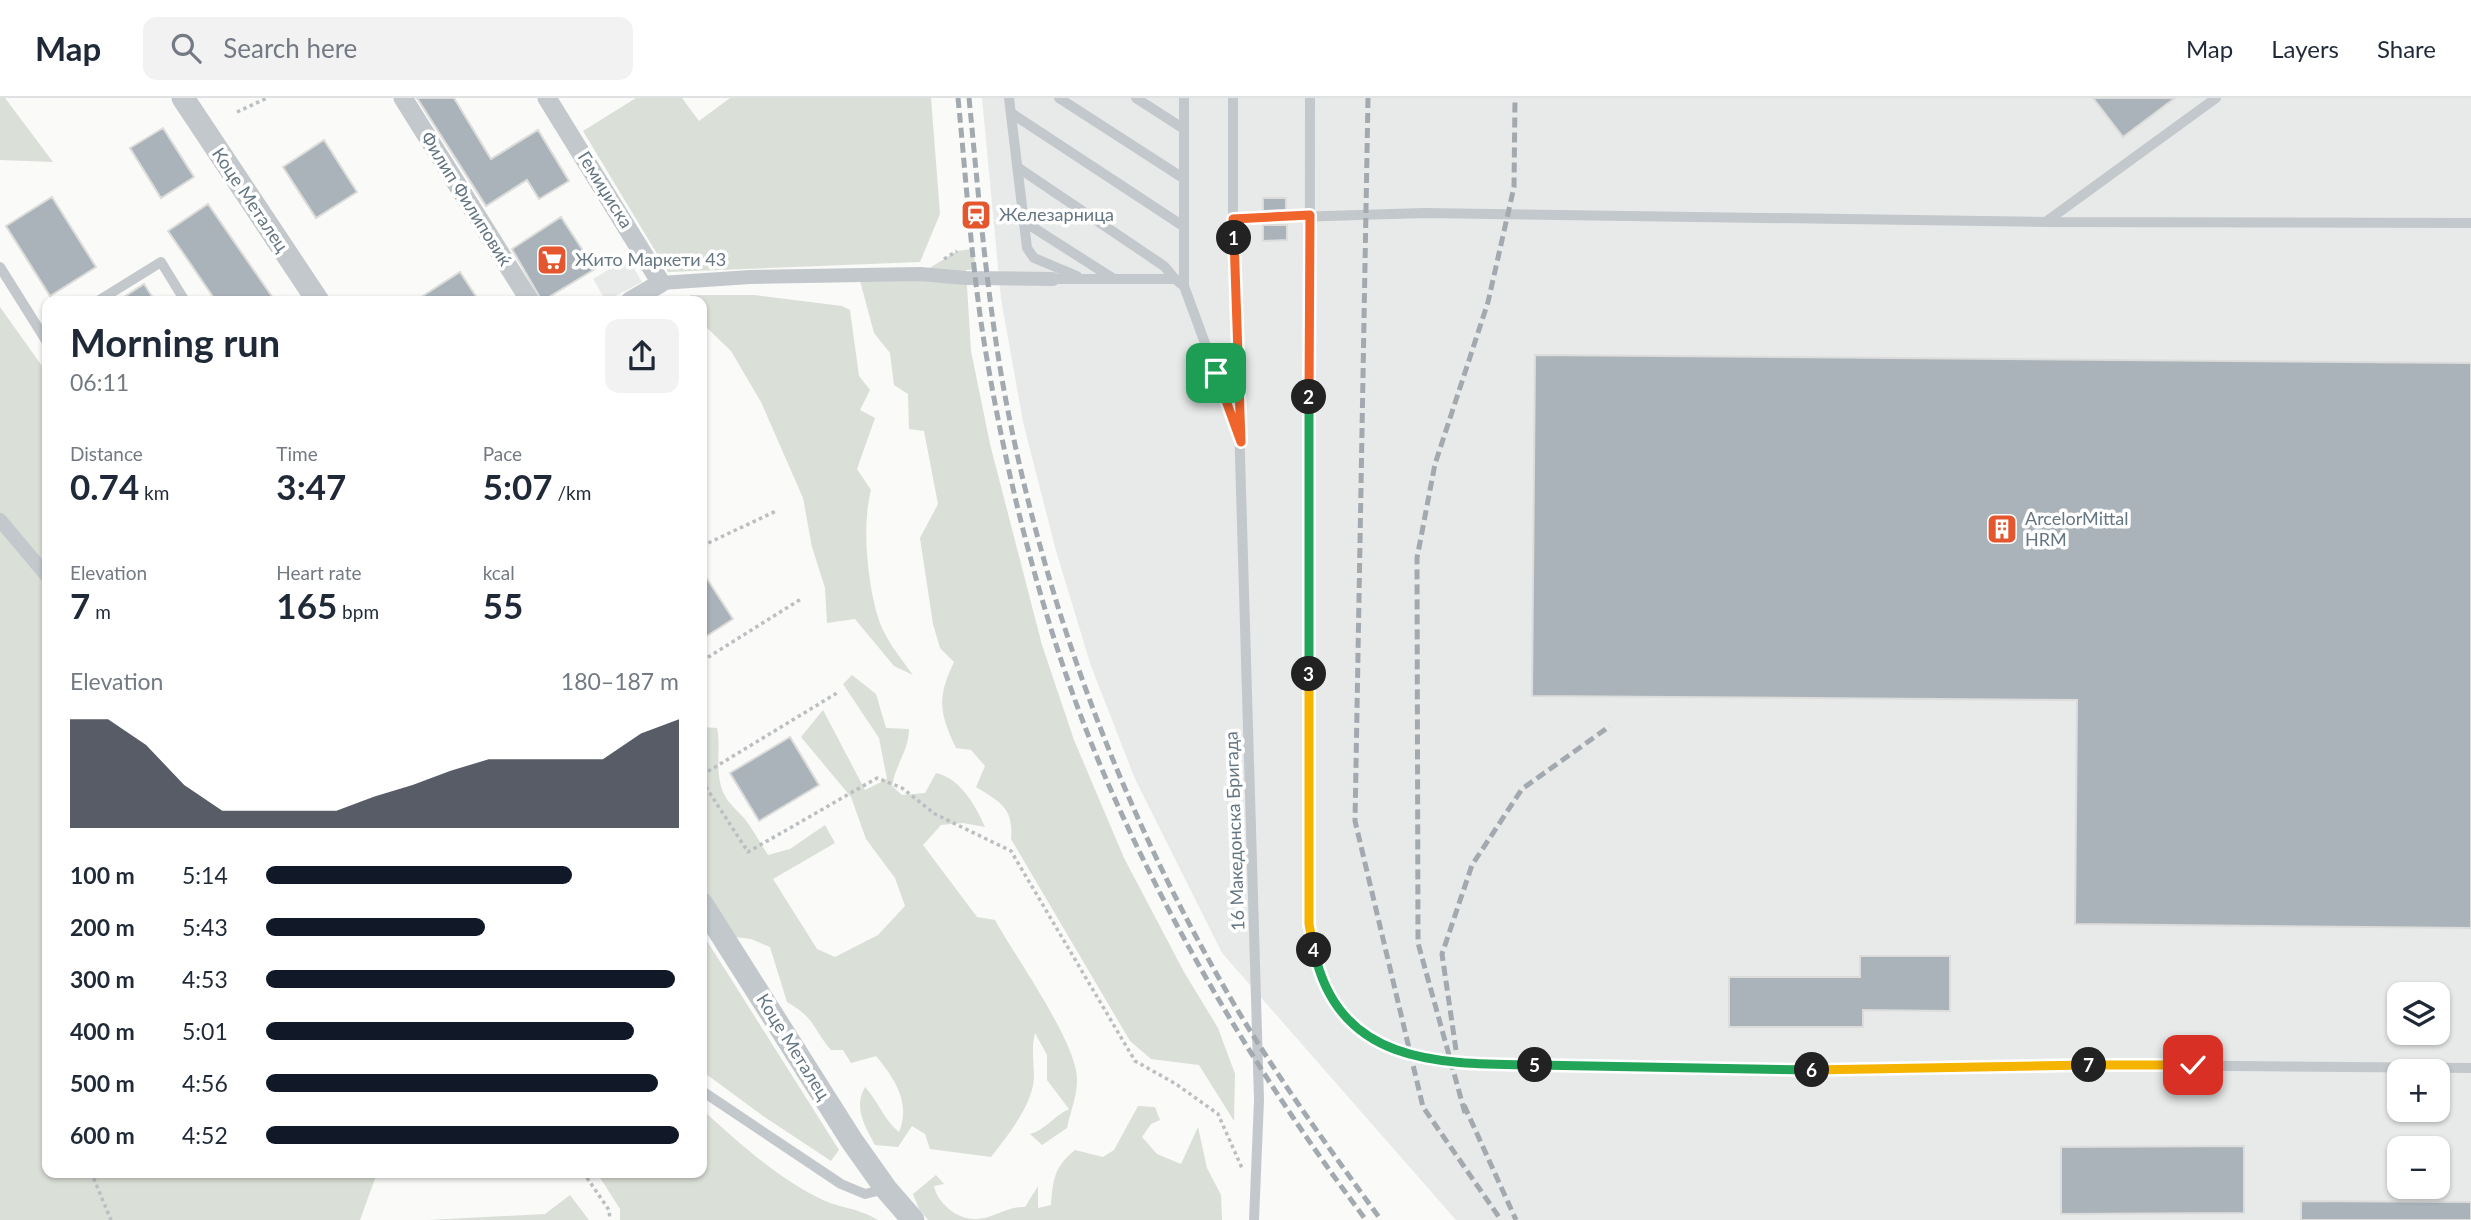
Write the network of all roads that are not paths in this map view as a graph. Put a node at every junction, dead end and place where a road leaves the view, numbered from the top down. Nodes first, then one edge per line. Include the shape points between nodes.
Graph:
1 (183, 98) edge
2 (403, 98) edge
3 (547, 98) edge
4 (1010, 98) edge
5 (1059, 98) edge
6 (1136, 98) edge
7 (1184, 98) edge
8 (1233, 98) edge
9 (1310, 98) edge
10 (2216, 98) edge
11 (1011, 113) junction
12 (1184, 129) junction
13 (1017, 167) junction
14 (1183, 178) junction
15 (1310, 215) junction
16 (1233, 219) junction
17 (1023, 221) junction
18 (2046, 222) junction
19 (2471, 223) edge
20 (1183, 226) junction
21 (0, 267) edge
22 (1053, 279) joint
23 (1085, 279) junction
24 (1114, 279) junction
25 (1179, 282) junction
26 (661, 283) junction
27 (106, 296) edge
28 (183, 296) edge
29 (315, 296) edge
30 (527, 296) edge
31 (639, 296) edge
32 (42, 334) edge
33 (1241, 442) junction
34 (0, 520) edge
35 (42, 570) edge
36 (707, 912) edge
37 (2471, 1068) edge
38 (707, 1094) edge
39 (886, 1189) junction
40 (912, 1220) edge
41 (1254, 1220) edge

1 - 29 street, Коце Металец
2 - 30 street, Филип Филиповиќ
3 - 26 street, Гемиџиска
4 - 11 lane
5 - 14 lane
6 - 12 lane
7 - 12 lane
8 - 16 lane, 16 Македонска Бригада
9 - 15 lane
10 - 18 lane
11 - 13 lane
11 - 20 lane
12 - 14 lane
13 - 17 lane
13 - 25 lane via 1164,266
14 - 20 lane
15 - 16 lane
15 - 18 lane
15 - 37 lane via 1309,924 1318,967 1342,1014 1367,1037 1425,1059 1507,1064 1816,1070 2123,1065
16 - 33 lane, 16 Македонска Бригада
17 - 23 lane via 1027,248 1034,258
17 - 24 lane
18 - 19 lane
20 - 25 lane
21 - 32 lane
22 - 23 lane
22 - 26 street via 920,274
23 - 24 lane
24 - 25 lane
25 - 33 lane
26 - 31 street
27 - 28 lane via 161,262
33 - 41 lane, 16 Македонска Бригада via 1259,1100
34 - 35 street
36 - 39 street, Коце Металец
38 - 39 lane via 841,1184 865,1194
39 - 40 street, Коце Металец

